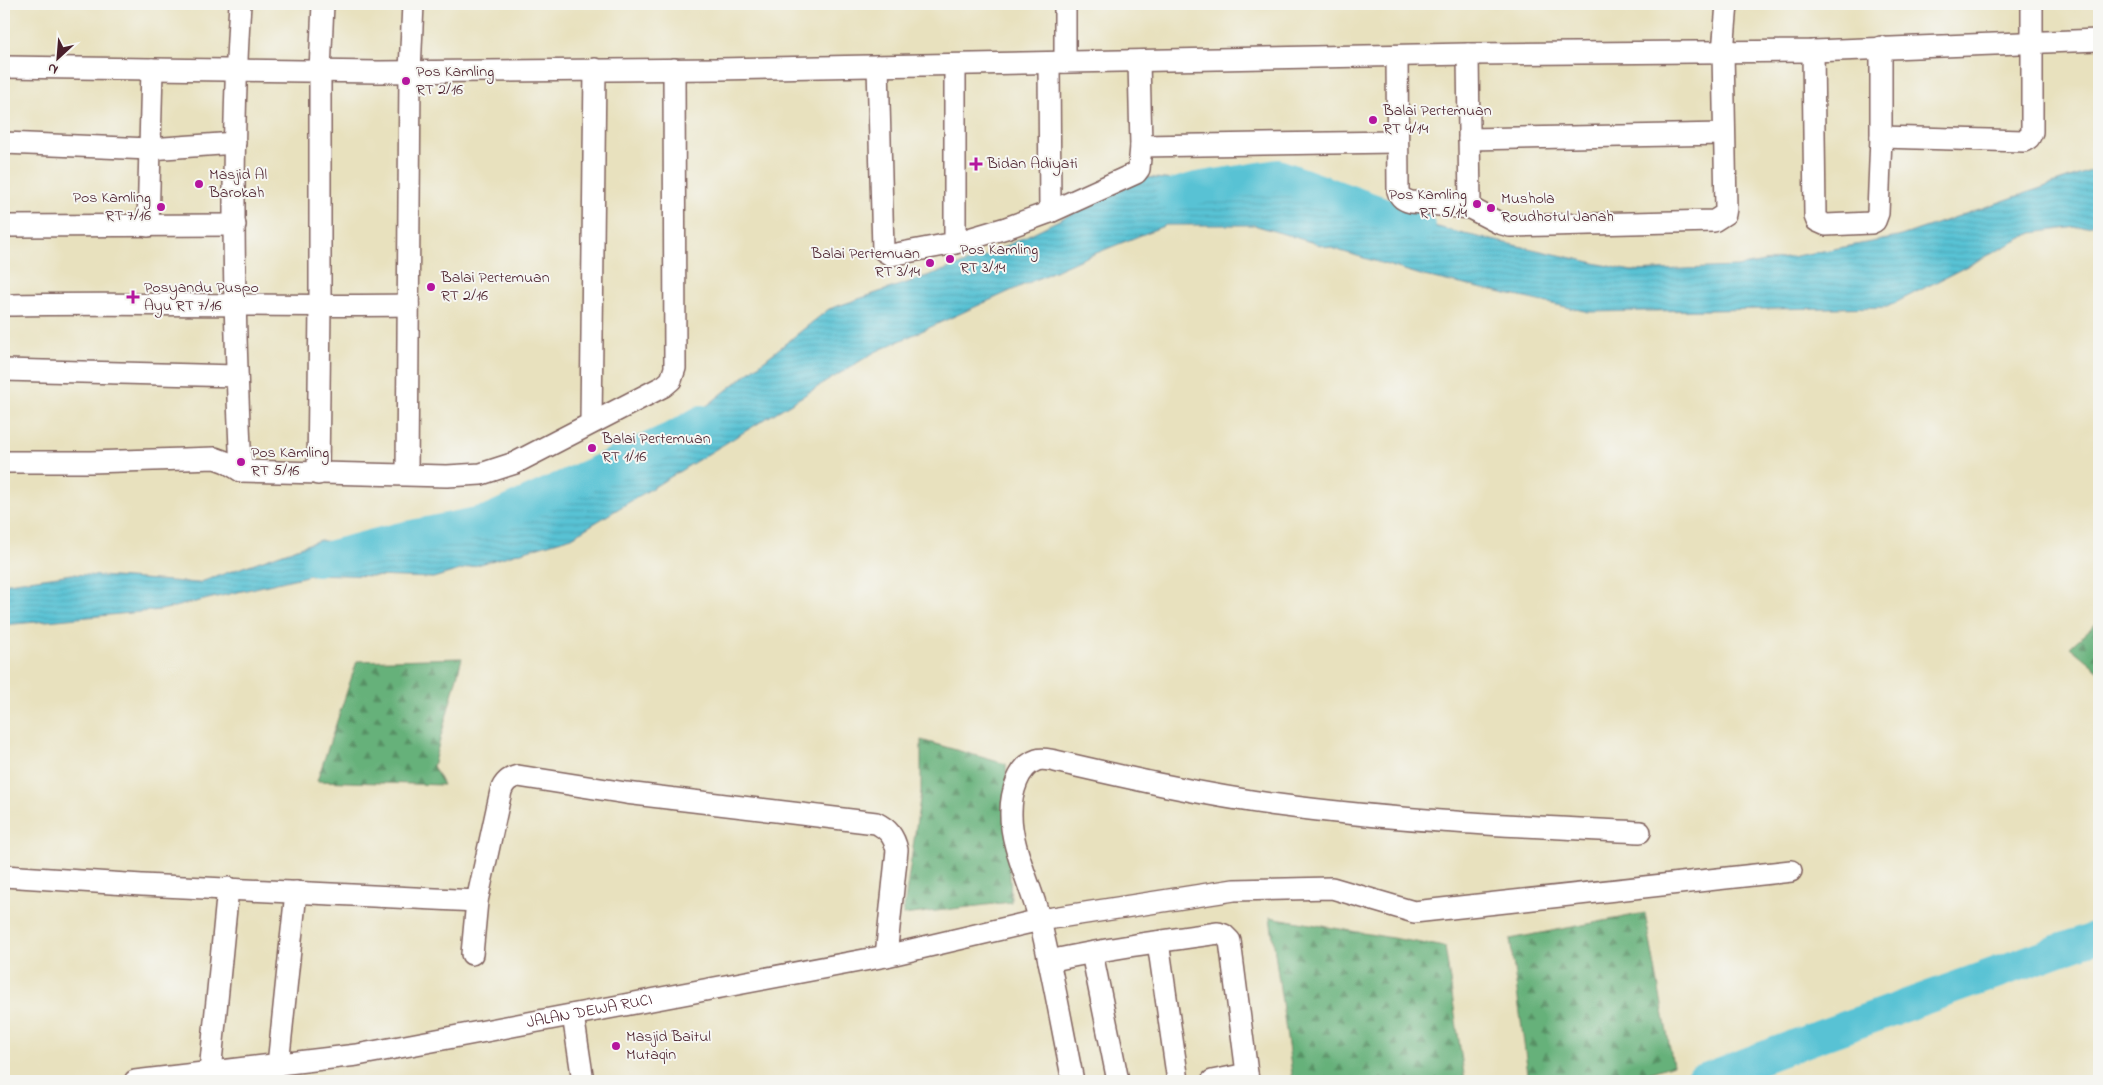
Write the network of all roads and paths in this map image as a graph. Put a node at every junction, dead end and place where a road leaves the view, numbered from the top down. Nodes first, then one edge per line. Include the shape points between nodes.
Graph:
1 (240, 4) edge
2 (323, 4) edge
3 (413, 4) edge
4 (1065, 4) edge
5 (1727, 4) edge
6 (2032, 4) edge
7 (2099, 40) edge
8 (2032, 43) junction
9 (1881, 47) junction
10 (1812, 51) junction
11 (1723, 52) junction
12 (1468, 54) junction
13 (1397, 56) junction
14 (1139, 61) junction
15 (1057, 62) junction
16 (955, 65) junction
17 (878, 66) junction
18 (4, 67) edge
19 (152, 69) junction
20 (674, 69) junction
21 (236, 70) junction
22 (595, 70) junction
23 (320, 71) junction
24 (410, 71) junction
25 (1724, 134) junction
26 (1881, 137) junction
27 (1469, 139) junction
28 (1396, 142) junction
29 (4, 143) edge
30 (235, 143) junction
31 (1141, 146) junction
32 (150, 149) junction
33 (1470, 208) junction
34 (1050, 212) junction
35 (235, 225) junction
36 (4, 226) edge
37 (148, 226) junction
38 (956, 243) junction
39 (4, 305) edge
40 (408, 305) junction
41 (234, 306) junction
42 (320, 306) junction
43 (4, 370) edge
44 (237, 376) junction
45 (591, 423) junction
46 (4, 462) edge
47 (241, 471) junction
48 (318, 474) junction
49 (407, 474) junction
50 (1640, 832) dead end
51 (1791, 871) dead end
52 (4, 876) edge
53 (228, 888) junction
54 (296, 892) junction
55 (477, 901) junction
56 (1040, 920) junction
57 (1158, 942) junction
58 (1092, 953) junction
59 (472, 954) dead end
60 (886, 956) junction
61 (1049, 961) junction
62 (573, 1015) junction
63 (278, 1064) junction
64 (210, 1072) junction
65 (1248, 1078) edge
66 (135, 1081) edge
67 (583, 1081) edge
68 (1073, 1081) edge
69 (1118, 1081) edge
70 (1178, 1081) edge
71 (1212, 1081) edge

1 - 21 street
2 - 23 street
3 - 24 street
4 - 15 street
5 - 11 street
6 - 8 street
7 - 8 street
8 - 9 street
8 - 26 street via 2032,132 2029,138 2024,141
9 - 10 street
9 - 26 street
10 - 11 street
10 - 26 street via 1815,216 1821,224 1874,221 1878,213
11 - 12 street
11 - 25 street
12 - 13 street
12 - 27 street
13 - 14 street
13 - 28 street
14 - 15 street
14 - 31 street
15 - 16 street
15 - 34 street
16 - 17 street
16 - 38 street
17 - 20 street
17 - 38 street via 883,250 891,256
18 - 19 street
19 - 21 street
19 - 32 street
20 - 22 street
20 - 45 street via 674,374 664,386
21 - 23 street
21 - 30 street
22 - 24 street
22 - 45 street
23 - 24 street
23 - 42 street
24 - 40 street
25 - 27 street
25 - 33 street via 1726,208 1725,214 1714,221 1510,226
27 - 33 street
28 - 31 street
28 - 33 street via 1399,196 1411,202
29 - 32 street
30 - 32 street
30 - 35 street
31 - 34 street via 1136,173
32 - 37 street
34 - 38 street
35 - 37 street
35 - 41 street
36 - 37 street
39 - 41 street
40 - 42 street
40 - 49 street
41 - 42 street
41 - 44 street
42 - 48 street
43 - 44 street
44 - 47 street
45 - 49 street via 515,463 481,474
46 - 47 street via 215,458
47 - 48 street
48 - 49 street
50 - 56 street via 1421,821 1278,805 1177,789 1055,761 1037,760 1020,776 1010,814 1015,841
51 - 56 street, JALAN DEWA RUCI via 1414,912 1332,888 1234,890
52 - 53 street
53 - 54 street
53 - 64 street
54 - 55 street
54 - 63 street
55 - 59 street
55 - 60 street via 502,791 511,777 876,823 892,834 898,850
56 - 60 street, JALAN DEWA RUCI
56 - 61 street
57 - 58 street
57 - 65 street via 1218,933 1230,941
57 - 70 street
58 - 61 street
58 - 69 street
60 - 62 street, JALAN DEWA RUCI
61 - 68 street
62 - 63 street, JALAN DEWA RUCI via 357,1055
62 - 67 street
63 - 64 street, JALAN DEWA RUCI
64 - 66 street, JALAN DEWA RUCI
65 - 71 street

